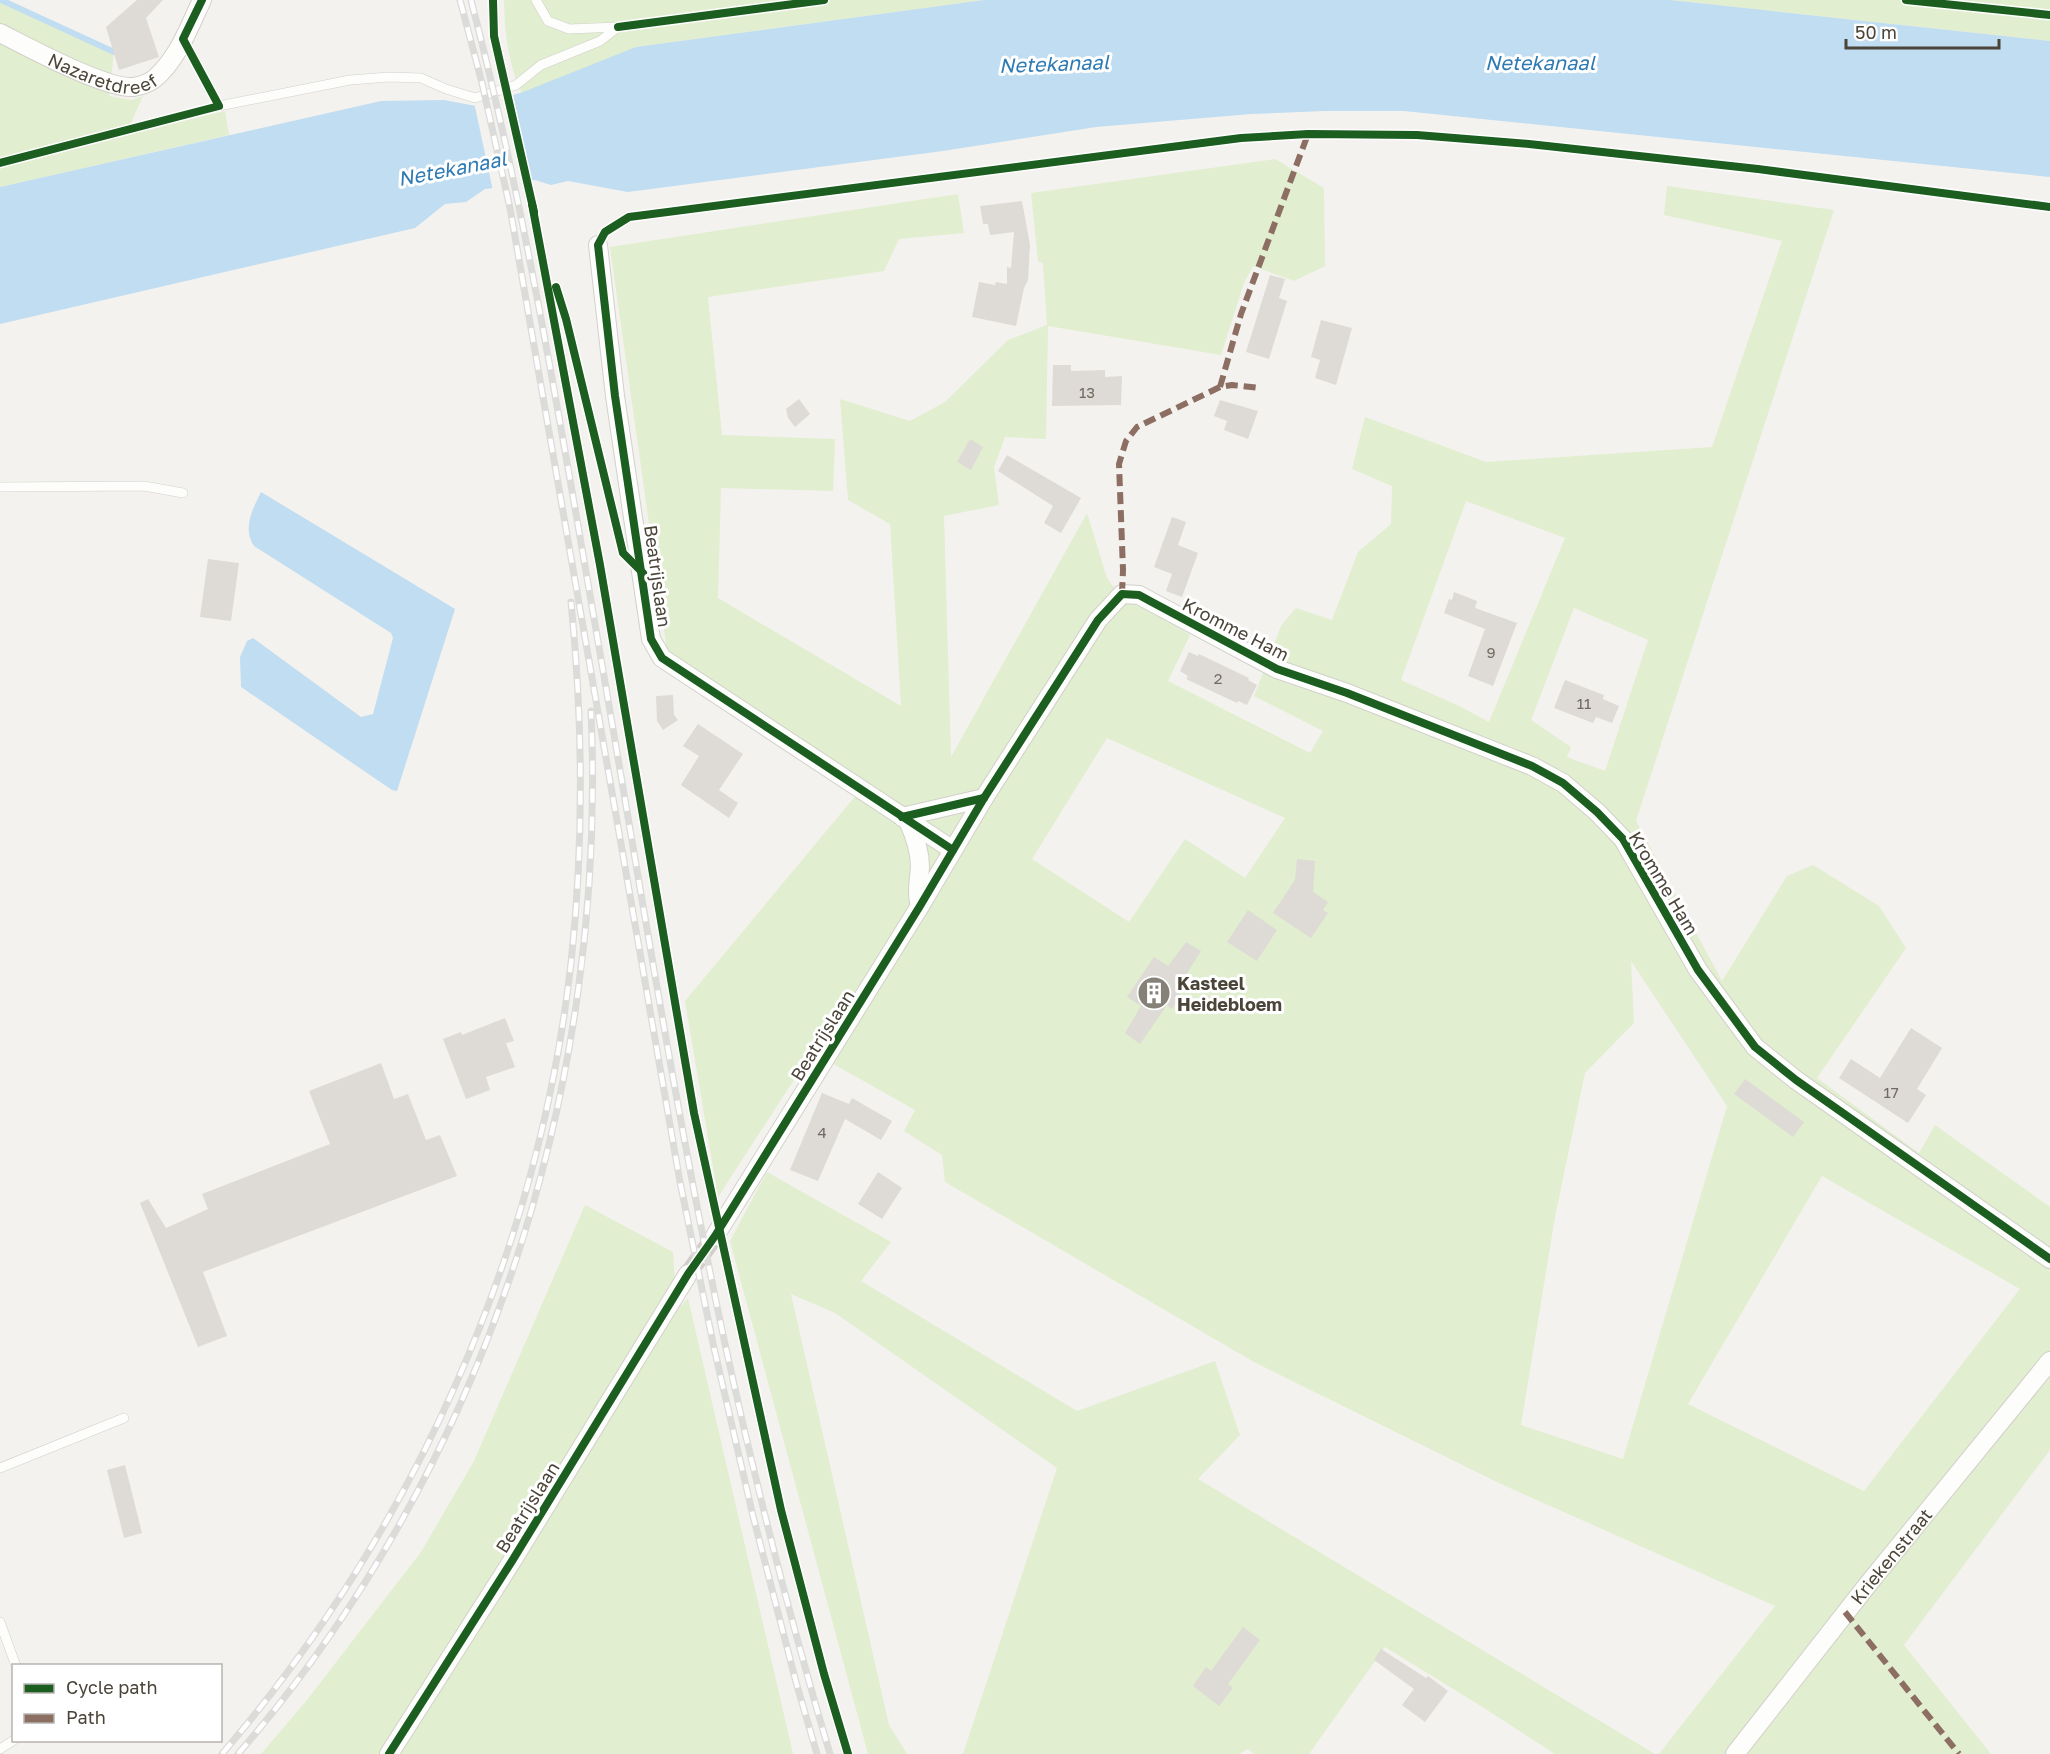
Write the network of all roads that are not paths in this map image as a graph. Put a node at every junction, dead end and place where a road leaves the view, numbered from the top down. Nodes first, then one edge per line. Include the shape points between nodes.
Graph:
1 (202, 0) edge
2 (536, 0) edge
3 (0, 33) edge
4 (183, 39) junction
5 (219, 106) junction
6 (1308, 134) dead end
7 (0, 163) edge
8 (597, 246) joint
9 (0, 487) edge
10 (183, 493) dead end
11 (1122, 594) joint
12 (984, 798) junction
13 (905, 819) junction
14 (953, 850) junction
15 (920, 906) junction
16 (715, 1236) tunnel mouth
17 (2050, 1259) edge
18 (688, 1274) tunnel mouth
19 (2050, 1362) edge
20 (124, 1418) dead end
21 (0, 1468) edge
22 (0, 1622) edge
23 (16, 1664) edge
24 (389, 1754) edge
25 (1735, 1754) edge

1 - 4 street, Nazaretdreef
2 - 5 lane via 548,21 569,28 618,27 600,41 541,65 516,85 475,98 421,78 389,77 350,80
3 - 4 street, Nazaretdreef via 103,81 132,87 156,77
4 - 5 lane
5 - 7 lane
6 - 8 lane via 1241,138 629,217 605,232
8 - 13 street, Beatrijslaan via 615,396 651,639 656,649 662,658
9 - 10 lane via 144,486
11 - 12 street, Beatrijslaan via 1098,620
11 - 17 street, Kromme Ham via 1150,601 1277,669 1532,766 1563,783 1623,839 1698,970 1755,1047
12 - 13 street
12 - 14 street, Beatrijslaan
13 - 14 street, Beatrijslaan
13 - 15 street via 919,857
14 - 15 street, Beatrijslaan
15 - 16 street, Beatrijslaan
18 - 24 street, Beatrijslaan
19 - 25 street, Kriekenstraat
20 - 21 lane
22 - 23 lane

